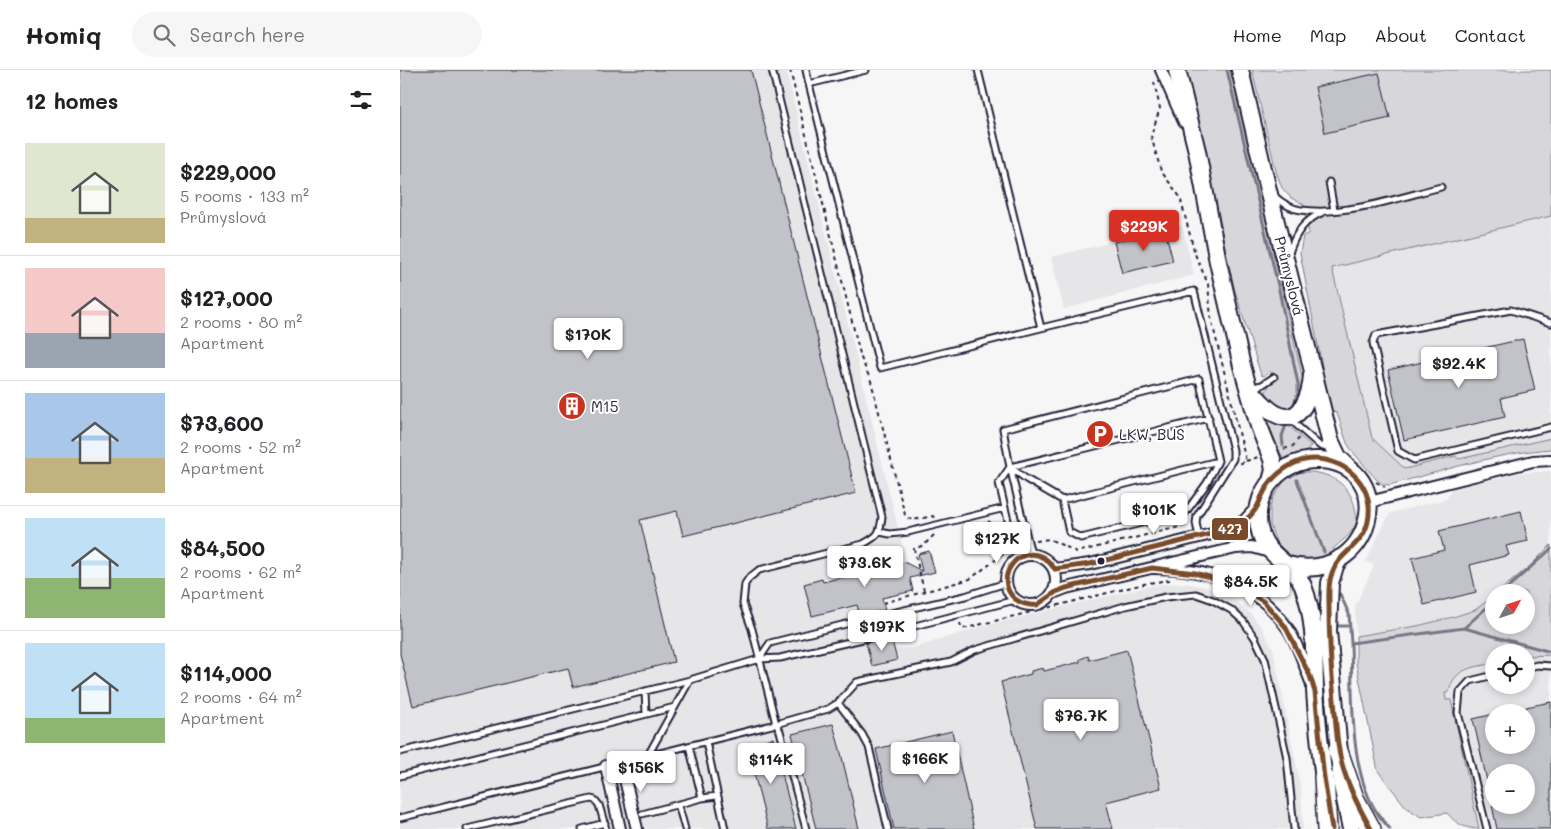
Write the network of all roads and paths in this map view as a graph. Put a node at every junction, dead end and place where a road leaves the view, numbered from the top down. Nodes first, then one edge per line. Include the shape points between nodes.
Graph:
1 (772, 70) edge
2 (790, 70) edge
3 (806, 70) edge
4 (866, 70) edge
5 (978, 70) edge
6 (1161, 70) edge
7 (1177, 70) edge
8 (1240, 70) edge
9 (809, 84) junction
10 (1197, 151) junction
11 (1329, 182) dead end
12 (1441, 187) dead end
13 (1268, 190) junction
14 (1326, 210) junction
15 (1334, 210) junction
16 (1286, 261) junction
17 (1551, 323) edge
18 (1041, 328) junction
19 (1311, 366) junction
20 (1274, 376) dead end
21 (1248, 388) junction
22 (1209, 418) junction
23 (1293, 422) dead end
24 (1551, 427) edge
25 (1334, 450) junction
26 (1551, 460) edge
27 (1218, 461) junction
28 (1010, 467) junction
29 (1355, 474) junction
30 (1271, 481) junction
31 (1062, 500) junction
32 (1369, 502) junction
33 (1259, 506) junction
34 (1005, 508) junction
35 (985, 520) dead end
36 (936, 525) junction
37 (880, 532) junction
38 (1199, 538) junction
39 (1271, 552) junction
40 (1031, 554) junction
41 (1001, 556) dead end
42 (1018, 558) junction
43 (1340, 558) junction
44 (1287, 565) junction
45 (1152, 568) junction
46 (1055, 569) junction
47 (1006, 583) junction
48 (924, 592) dead end
49 (918, 593) dead end
50 (1053, 594) junction
51 (1015, 600) junction
52 (883, 603) dead end
53 (759, 659) junction
54 (1535, 666) edge
55 (1551, 666) edge
56 (1485, 677) edge
57 (690, 680) junction
58 (645, 692) junction
59 (1315, 692) junction
60 (838, 703) junction
61 (675, 706) junction
62 (646, 714) junction
63 (776, 724) junction
64 (706, 742) junction
65 (689, 746) junction
66 (400, 752) edge
67 (1338, 752) junction
68 (647, 756) junction
69 (621, 763) junction
70 (606, 766) junction
71 (400, 776) edge
72 (1324, 777) junction
73 (717, 796) junction
74 (702, 798) junction
75 (678, 804) junction
76 (642, 814) dead end
77 (400, 818) edge
78 (605, 826) edge
79 (467, 829) edge
80 (582, 829) edge
81 (620, 829) edge
82 (636, 829) edge
83 (685, 829) edge
84 (726, 829) edge
85 (806, 829) edge
86 (888, 829) edge
87 (1294, 829) edge
88 (1327, 829) edge
89 (1332, 829) edge
90 (1351, 829) edge
91 (1371, 829) edge
92 (1487, 829) edge

1 - 37 lane via 882,517
2 - 36 path via 860,358 872,381 905,515 913,520 933,516
3 - 9 lane
4 - 9 lane
5 - 18 lane
6 - 10 street
7 - 10 main road
8 - 13 main road, Průmyslová
9 - 18 lane via 880,368
10 - 21 main road via 1218,262
11 - 15 lane
12 - 15 lane
13 - 14 lane via 1292,208
13 - 16 main road, Průmyslová
14 - 15 lane
14 - 16 lane via 1302,226
16 - 19 main road, Průmyslová
17 - 24 lane via 1511,310 1376,335 1373,343 1398,451 1414,460
18 - 38 lane via 1194,291 1233,450 1233,458 1197,516
19 - 21 main road via 1309,394 1304,406 1293,415 1276,414
19 - 25 main road, Průmyslová
20 - 21 lane via 1262,385
21 - 30 main road via 1272,459
22 - 27 lane
22 - 28 lane
22 - 28 lane via 1199,379 1003,429
23 - 25 lane via 1320,446
25 - 29 main road, Průmyslová
26 - 32 street via 1533,461
27 - 31 lane
27 - 31 lane via 1186,512 1167,517 1081,538 1069,532
28 - 31 lane
28 - 34 lane via 999,483
28 - 40 lane
29 - 30 main road via 1332,461 1316,459 1291,465
29 - 32 main road
30 - 33 main road
32 - 43 main road via 1365,530 1355,546
33 - 38 street via 1238,525
33 - 39 main road via 1259,530
34 - 36 lane
34 - 42 lane
35 - 41 path via 991,523
36 - 37 lane via 908,532
36 - 48 path via 937,532 924,545 914,549
37 - 53 lane via 863,544 759,570 749,578 745,584 743,604
38 - 46 street
39 - 44 main road
39 - 45 street via 1246,547
40 - 42 street
40 - 46 street via 1045,558
42 - 47 street via 1008,569
43 - 44 main road via 1314,568
43 - 67 main road via 1330,583 1328,631
44 - 59 main road via 1301,580 1308,600
45 - 50 street via 1066,588
45 - 59 street via 1185,570 1216,577 1251,591 1272,609 1288,630
46 - 50 street via 1057,578
47 - 51 street
47 - 53 lane via 770,643
49 - 52 path
50 - 51 street via 1036,605
51 - 53 lane via 880,635 780,658
53 - 57 lane
53 - 63 lane
54 - 55 lane
56 - 92 lane via 1470,681 1460,692 1458,713
57 - 58 lane
57 - 61 lane
58 - 62 lane
58 - 66 lane
59 - 72 main road
60 - 63 lane
60 - 86 lane via 869,747
60 - 87 lane via 857,682 951,662 975,650 1125,606 1196,594 1231,610 1243,621 1265,659 1287,758
61 - 62 lane
61 - 68 lane
62 - 71 lane
63 - 64 lane
63 - 85 lane
64 - 65 lane
64 - 73 lane
65 - 68 lane
65 - 74 lane
67 - 90 main road
67 - 91 highway via 1354,798
68 - 69 lane
69 - 70 lane
69 - 82 street
70 - 77 lane
70 - 81 street
72 - 88 highway
72 - 89 main road
73 - 74 lane
73 - 84 lane
74 - 75 lane
75 - 76 lane
75 - 83 lane
78 - 79 lane via 599,805 591,799
78 - 80 lane

